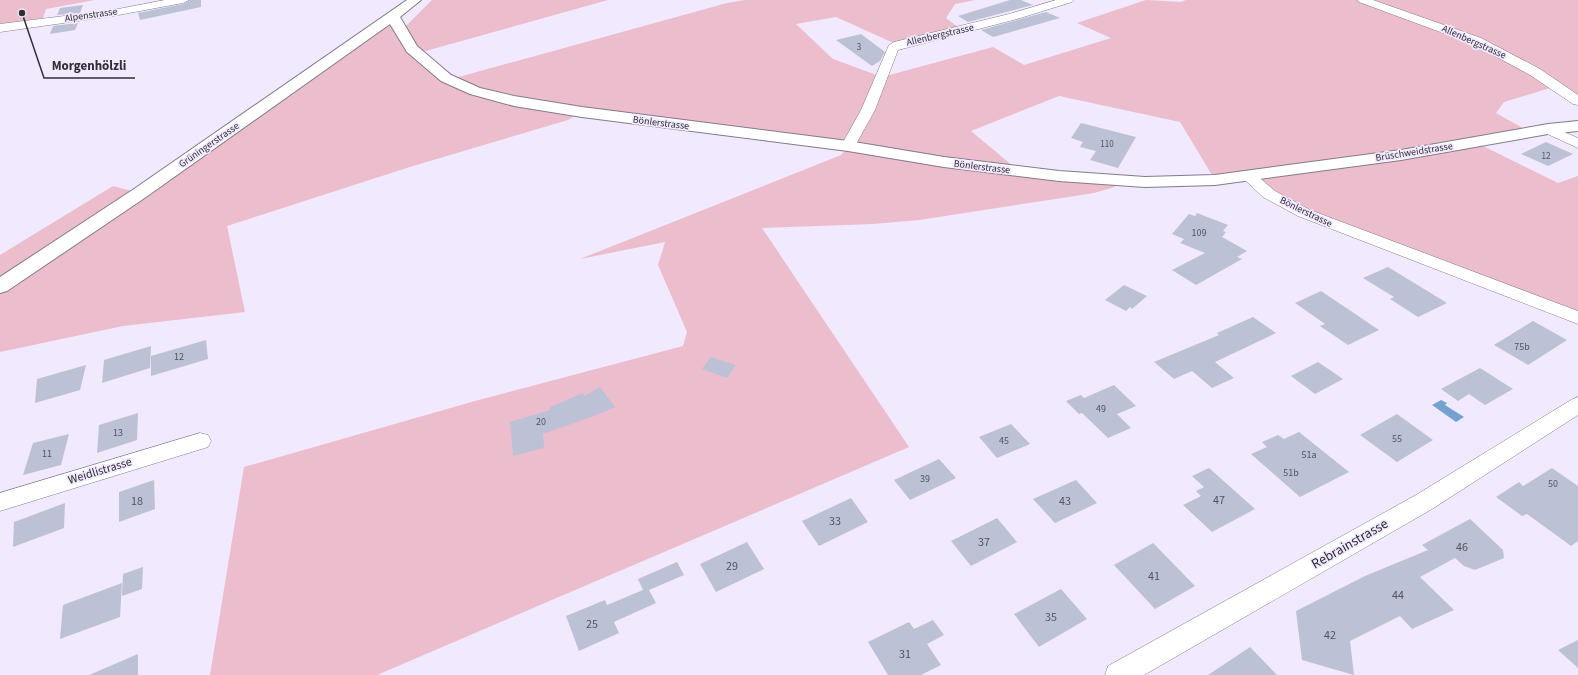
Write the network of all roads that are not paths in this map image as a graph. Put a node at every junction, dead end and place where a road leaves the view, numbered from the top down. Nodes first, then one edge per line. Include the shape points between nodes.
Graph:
1 (182, 0) edge
2 (415, 0) edge
3 (1068, 0) edge
4 (1363, 0) edge
5 (393, 16) junction
6 (0, 28) edge
7 (1578, 100) edge
8 (1578, 126) edge
9 (1548, 129) junction
10 (1578, 144) edge
11 (848, 146) junction
12 (1250, 177) junction
13 (0, 286) edge
14 (1578, 318) edge
15 (1578, 405) edge
16 (200, 441) dead end
17 (0, 502) edge
18 (1118, 675) edge

1 - 6 street, Alpenstrasse via 113,13
2 - 5 street, Grüningerstrasse
3 - 11 street, Allenbergstrasse via 1013,17 898,45 894,48 868,110
4 - 7 street, Allenbergstrasse via 1477,41 1535,72
5 - 11 street, Bönlerstrasse via 412,49 434,69 461,85 490,96 543,107
5 - 13 street, Grüningerstrasse via 140,193
8 - 9 street, Brüschweidstrasse
9 - 10 street
9 - 12 street, Brüschweidstrasse via 1401,155
11 - 12 street, Bönlerstrasse via 944,162 1107,180 1185,182
12 - 14 street, Bönlerstrasse via 1269,194 1304,214
15 - 18 street, Rebrainstrasse via 1424,502
16 - 17 street, Weidlistrasse

